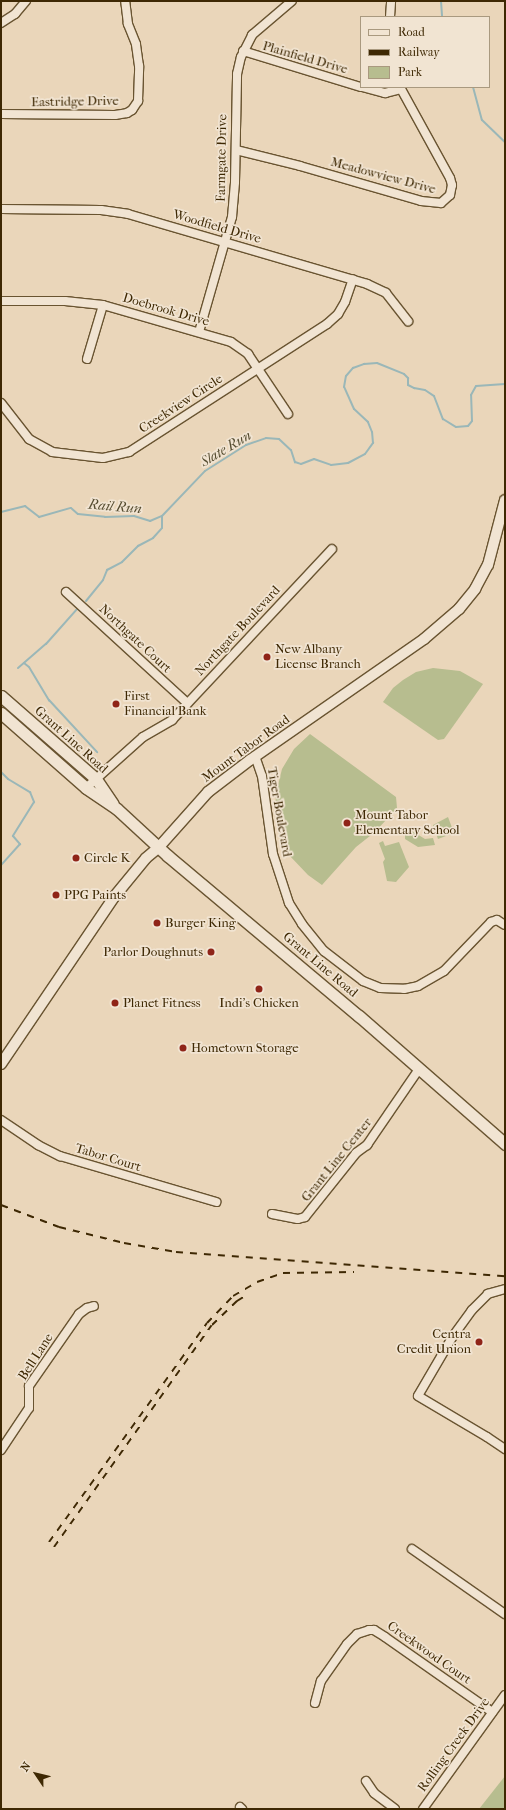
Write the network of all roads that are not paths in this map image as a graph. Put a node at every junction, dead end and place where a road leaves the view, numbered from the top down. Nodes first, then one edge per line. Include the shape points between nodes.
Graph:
1 (26, 1) edge
2 (125, 1) edge
3 (292, 1) edge
4 (392, 1) edge
5 (390, 16) edge
6 (1, 23) edge
7 (243, 52) junction
8 (360, 86) edge
9 (366, 88) edge
10 (401, 88) edge
11 (1, 114) edge
12 (236, 150) junction
13 (1, 209) edge
14 (225, 244) junction
15 (353, 279) junction
16 (1, 301) edge
17 (102, 305) junction
18 (408, 321) dead end
19 (199, 332) junction
20 (87, 359) dead end
21 (258, 369) junction
22 (1, 403) edge
23 (288, 414) dead end
24 (505, 500) edge
25 (332, 549) dead end
26 (66, 592) dead end
27 (1, 696) edge
28 (187, 703) junction
29 (1, 713) edge
30 (255, 756) junction
31 (96, 779) junction
32 (86, 788) junction
33 (117, 809) junction
34 (159, 847) junction
35 (505, 925) edge
36 (1, 1064) edge
37 (419, 1069) junction
38 (1, 1120) edge
39 (505, 1144) edge
40 (216, 1202) dead end
41 (272, 1214) dead end
42 (505, 1289) edge
43 (94, 1306) dead end
44 (505, 1449) edge
45 (1, 1450) edge
46 (412, 1549) dead end
47 (505, 1614) edge
48 (505, 1695) edge
49 (315, 1703) dead end
50 (492, 1712) junction
51 (366, 1781) dead end
52 (395, 1809) edge
53 (423, 1809) edge

1 - 6 street via 15,14
2 - 11 street, Eastridge Drive via 139,66 138,101 132,110 115,115
3 - 7 street, Farmgate Drive via 257,29
4 - 5 street
7 - 8 street, Plainfield Drive
7 - 12 street, Farmgate Drive via 237,74
9 - 10 street, Plainfield Drive via 385,93
10 - 12 street, Meadowview Drive via 450,178 450,195 441,203 421,201
12 - 14 street, Farmgate Drive via 233,209
13 - 14 street, Woodfield Drive via 115,211
14 - 15 street, Woodfield Drive
14 - 19 street, Farmgate Drive
15 - 18 street, Woodfield Drive via 386,293
15 - 21 street, Creekview Circle via 338,314 327,324
16 - 17 street, Doebrook Drive via 65,301
17 - 19 street, Doebrook Drive
17 - 20 street
19 - 21 street, Doebrook Drive via 238,345
21 - 22 street, Creekview Circle via 135,448 112,457 68,455 44,449 24,433
21 - 23 street, Doebrook Drive
24 - 30 street, Mount Tabor Road via 488,565 475,589 451,617 424,639
25 - 28 street, Northgate Boulevard
26 - 28 street, Northgate Court
27 - 31 main road, Grant Line Road
28 - 31 street, Northgate Boulevard via 172,720 143,737
29 - 32 main road, Grant Line Road
30 - 34 street, Mount Tabor Road via 208,792
30 - 35 street, Tiger Boulevard via 262,776 273,854 289,903 324,951 363,981 380,988 404,989 418,986 444,971 491,922 497,920
31 - 32 street, Northgate Boulevard
31 - 33 main road, Grant Line Road
32 - 33 main road, Grant Line Road
33 - 34 main road, Grant Line Road
34 - 36 street, Mount Tabor Road via 146,858 114,897
34 - 37 main road, Grant Line Road
37 - 39 main road, Grant Line Road
37 - 41 street, Grant Line Center via 367,1145 356,1153 311,1212 298,1219
38 - 40 street, Tabor Court via 38,1145 60,1156
42 - 44 street via 488,1294 472,1310 418,1396 488,1436
43 - 45 street, Bell Lane via 79,1314 29,1386 29,1408
46 - 47 street
48 - 50 street, Rolling Creek Drive
49 - 50 street, Creekwood Court via 321,1681 347,1644 357,1634 374,1630
50 - 53 street, Rolling Creek Drive
51 - 52 street via 374,1793

